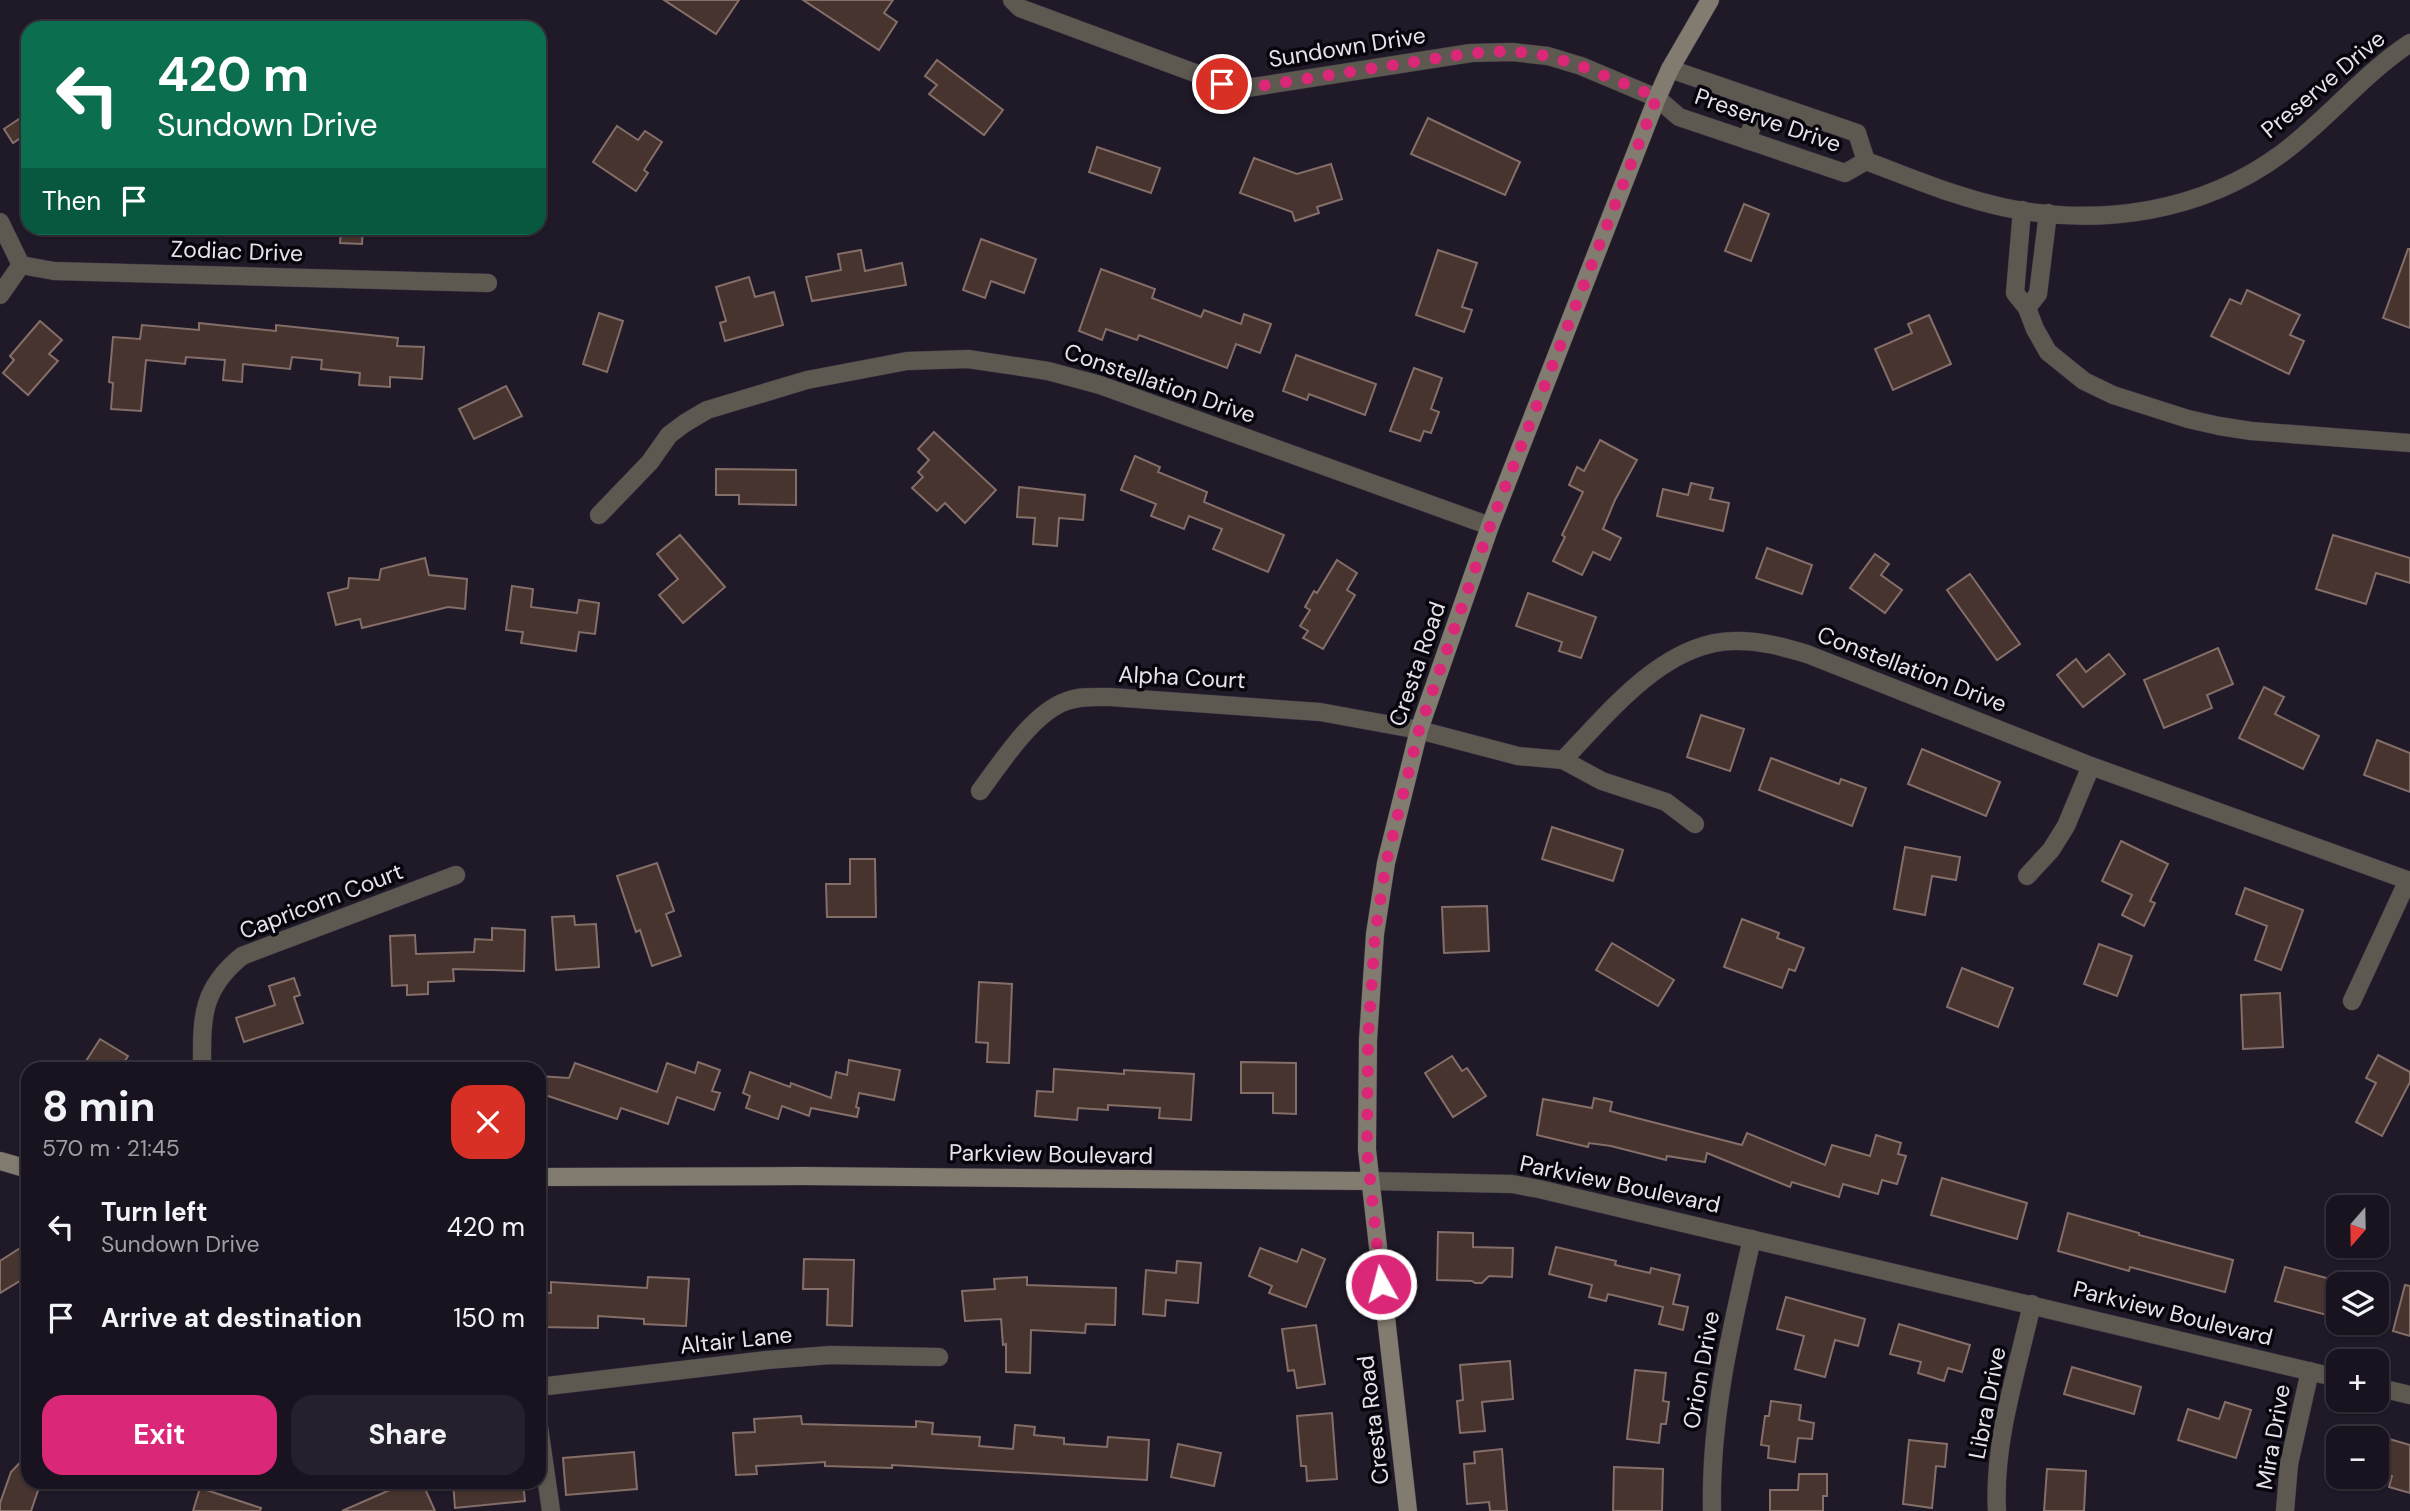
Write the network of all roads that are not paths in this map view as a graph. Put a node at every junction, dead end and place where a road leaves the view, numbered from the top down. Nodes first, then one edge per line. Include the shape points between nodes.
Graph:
1 (1012, 0) edge
2 (1710, 0) edge
3 (2410, 43) edge
4 (1670, 69) junction
5 (1657, 97) junction
6 (1761, 101) junction
7 (1747, 140) junction
8 (1866, 161) junction
9 (2022, 210) junction
10 (2048, 213) junction
11 (0, 222) edge
12 (21, 265) junction
13 (488, 283) dead end
14 (0, 295) edge
15 (2027, 308) junction
16 (2410, 443) edge
17 (598, 515) dead end
18 (1490, 526) junction
19 (1419, 730) junction
20 (1563, 761) junction
21 (2091, 765) junction
22 (980, 790) dead end
23 (1695, 824) dead end
24 (456, 874) dead end
25 (2027, 876) dead end
26 (2409, 881) edge
27 (2352, 1001) dead end
28 (202, 1062) edge
29 (0, 1161) edge
30 (21, 1167) edge
31 (546, 1177) edge
32 (1369, 1181) junction
33 (1752, 1239) junction
34 (2032, 1304) junction
35 (939, 1357) dead end
36 (2310, 1371) junction
37 (2326, 1375) edge
38 (546, 1386) edge
39 (2389, 1390) edge
40 (2410, 1395) edge
41 (546, 1476) edge
42 (551, 1511) edge
43 (1408, 1511) edge
44 (1712, 1511) edge
45 (1997, 1511) edge
46 (2285, 1511) edge

1 - 5 street, Sundown Drive via 1020,8 1230,86 1247,88 1471,53 1512,51 1581,66
2 - 4 main road, Cresta Road
3 - 10 street, Preserve Drive via 2278,155 2219,188 2139,213 2085,217
4 - 5 main road, Cresta Road
4 - 6 street, Preserve Drive
5 - 7 street, Preserve Drive via 1679,117
5 - 18 main road, Cresta Road
6 - 7 street
6 - 8 street, Preserve Drive via 1857,133
7 - 8 street, Preserve Drive via 1845,173
8 - 9 street, Preserve Drive via 1961,196
9 - 10 street, Preserve Drive
9 - 15 street via 2015,292
10 - 15 street via 2038,294
11 - 12 street
12 - 13 street, Zodiac Drive via 54,271
12 - 14 street
15 - 16 street via 2048,352 2084,381 2113,395 2218,426
17 - 18 street, Constellation Drive via 650,462 669,435 707,410 819,378 907,361 968,359 1042,369 1100,385
18 - 19 main road, Cresta Road
19 - 20 street via 1518,756
19 - 22 street, Alpha Court via 1321,712 1084,698 1058,705 1034,723
19 - 32 main road, Cresta Road via 1386,863 1375,934 1368,1040
20 - 21 street, Constellation Drive via 1663,664 1696,648 1732,641 1776,645 1807,654
20 - 23 street via 1602,781 1666,802
21 - 25 street via 2066,827
21 - 26 street, Constellation Drive
24 - 28 street, Capricorn Court via 242,956 211,990 204,1012
26 - 27 street
29 - 30 main road
31 - 32 main road, Parkview Boulevard
32 - 33 street, Parkview Boulevard via 1512,1184
32 - 43 main road, Cresta Road
33 - 34 street, Parkview Boulevard
33 - 44 street, Orion Drive via 1720,1388 1713,1440
34 - 36 street, Parkview Boulevard
34 - 45 street, Libra Drive via 2004,1425
35 - 38 street, Altair Lane via 830,1355
36 - 37 street, Parkview Boulevard
36 - 46 street, Mira Drive via 2289,1464
39 - 40 street
41 - 42 street

